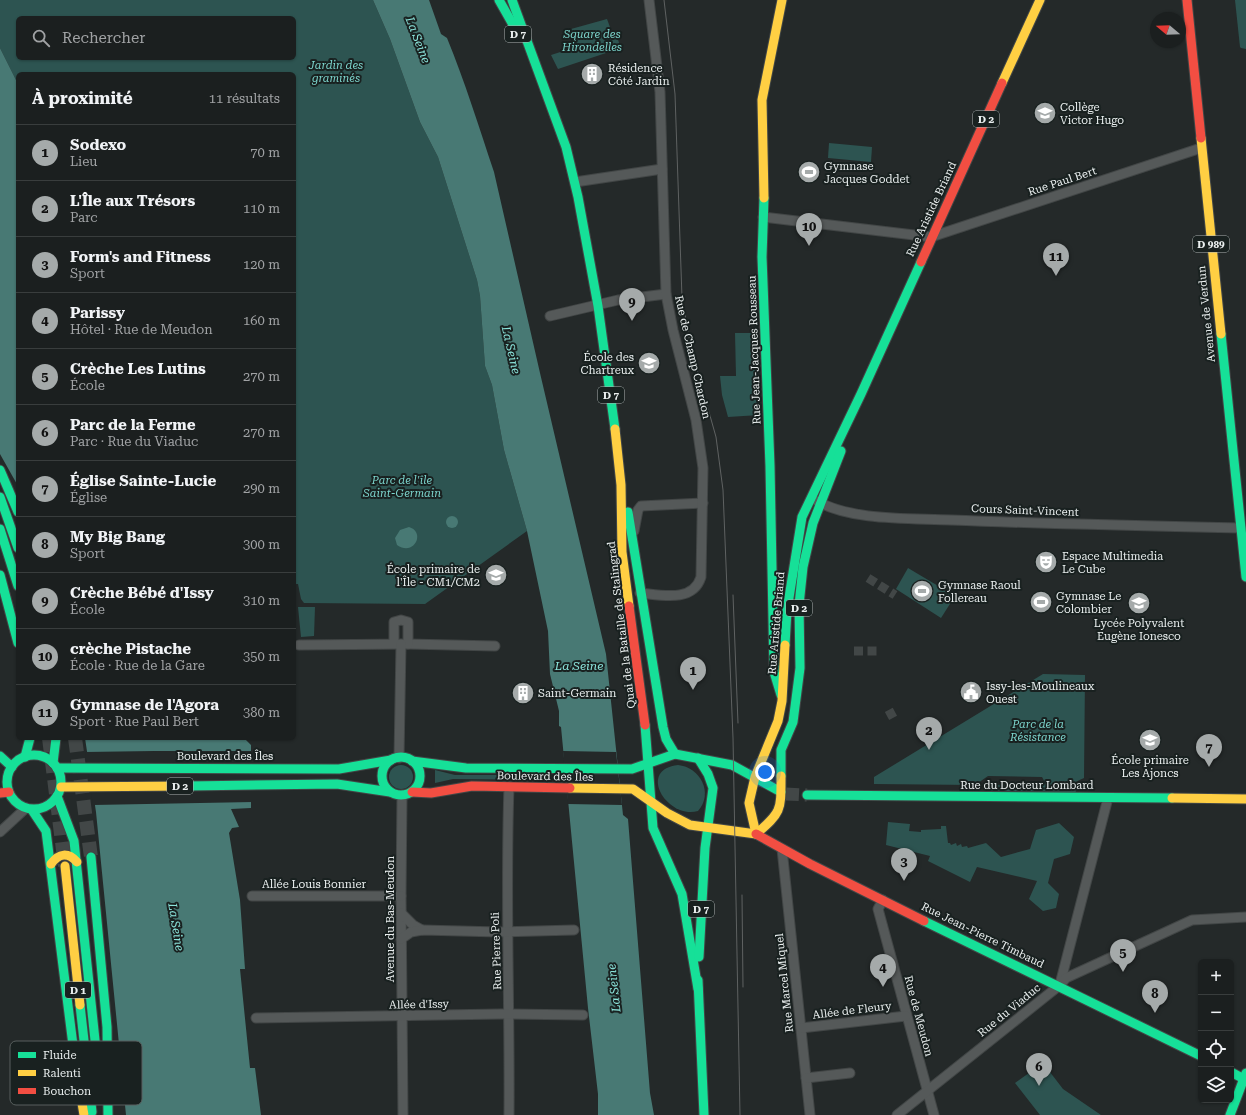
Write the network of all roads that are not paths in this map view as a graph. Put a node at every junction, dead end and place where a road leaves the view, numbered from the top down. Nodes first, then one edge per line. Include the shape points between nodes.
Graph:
1 (499, 0) edge
2 (512, 0) edge
3 (649, 0) edge
4 (782, 0) edge
5 (1040, 0) edge
6 (1187, 0) edge
7 (536, 67) junction
8 (1201, 148) junction
9 (662, 169) junction
10 (575, 182) junction
11 (763, 217) junction
12 (931, 237) junction
13 (666, 294) junction
14 (598, 306) junction
15 (550, 316) dead end
16 (844, 429) junction
17 (0, 470) edge
18 (622, 485) junction
19 (0, 497) edge
20 (811, 498) junction
21 (703, 503) junction
22 (821, 503) junction
23 (16, 507) edge
24 (1241, 528) junction
25 (0, 529) edge
26 (633, 536) junction
27 (16, 542) edge
28 (0, 575) edge
29 (1246, 577) edge
30 (16, 580) edge
31 (640, 592) junction
32 (16, 636) edge
33 (401, 644) junction
34 (299, 645) dead end
35 (495, 646) dead end
36 (782, 701) junction
37 (29, 740) edge
38 (56, 740) edge
39 (675, 754) junction
40 (0, 756) edge
41 (25, 757) junction
42 (698, 758) junction
43 (395, 759) junction
44 (412, 761) junction
45 (648, 763) junction
46 (55, 765) junction
47 (12, 767) junction
48 (755, 777) junction
49 (61, 787) junction
50 (509, 787) junction
51 (4, 792) edge
52 (390, 792) junction
53 (412, 792) junction
54 (783, 793) junction
55 (807, 795) tunnel mouth
56 (57, 796) junction
57 (402, 796) junction
58 (1108, 798) junction
59 (1246, 799) edge
60 (651, 801) junction
61 (29, 809) junction
62 (708, 828) junction
63 (0, 832) edge
64 (756, 834) junction
65 (782, 849) junction
66 (91, 856) tunnel mouth
67 (77, 862) junction
68 (51, 864) junction
69 (64, 866) tunnel mouth
70 (252, 896) dead end
71 (401, 896) junction
72 (883, 900) junction
73 (401, 913) junction
74 (1246, 917) edge
75 (422, 930) junction
76 (574, 930) dead end
77 (507, 932) junction
78 (401, 939) junction
79 (1060, 985) junction
80 (698, 989) junction
81 (510, 1015) junction
82 (583, 1015) dead end
83 (906, 1016) junction
84 (403, 1017) junction
85 (256, 1018) dead end
86 (801, 1028) junction
87 (71, 1041) edge
88 (84, 1041) edge
89 (95, 1041) edge
90 (107, 1041) edge
91 (1198, 1054) edge
92 (850, 1073) dead end
93 (1234, 1073) edge
94 (1245, 1076) edge
95 (806, 1078) junction
96 (927, 1091) junction
97 (82, 1105) edge
98 (92, 1105) edge
99 (107, 1105) edge
100 (705, 1114) edge
101 (84, 1115) edge
102 (93, 1115) edge
103 (108, 1115) edge
104 (404, 1115) edge
105 (510, 1115) edge
106 (810, 1115) edge
107 (896, 1115) edge
108 (934, 1115) edge
109 (1230, 1115) edge
110 (1242, 1115) edge

1 - 7 main road, Quai de la Bataille de Stalingrad / D 7
2 - 7 main road, Quai de la Bataille de Stalingrad / D 7
3 - 9 street, Rue de Champ Chardon via 660,92
4 - 11 main road, Rue Jean-Jacques Rousseau via 762,100
5 - 12 main road, Rue Aristide Briand / D 2
6 - 8 main road, Avenue de Verdun / D 989
7 - 10 main road, Quai de la Bataille de Stalingrad / D 7 via 562,134
8 - 12 street, Rue Paul Bert
8 - 24 main road, Avenue de Verdun / D 989
9 - 10 street
9 - 13 street, Rue de Champ Chardon
10 - 14 main road, Quai de la Bataille de Stalingrad / D 7
11 - 12 street
11 - 36 main road, Rue Jean-Jacques Rousseau via 774,672
12 - 16 main road, Rue Aristide Briand / D 2
13 - 14 street via 618,300
13 - 21 street, Rue de Champ Chardon via 696,420 703,468
14 - 15 street
14 - 18 main road, Quai de la Bataille de Stalingrad / D 7
16 - 20 main road, Rue Aristide Briand / D 2
16 - 22 main road, Rue Aristide Briand / D 2 via 841,453
17 - 23 main road
18 - 26 main road, Quai de la Bataille de Stalingrad / D 7
18 - 45 main road, Quai de la Bataille de Stalingrad / D 7 via 622,552
19 - 27 main road
20 - 22 street, Cours Saint-Vincent
20 - 36 main road, Rue Aristide Briand / D 2 via 802,517 792,570
21 - 26 street via 641,506
21 - 31 street, Rue de Champ Chardon via 699,584 684,595
22 - 24 street, Cours Saint-Vincent via 870,516
22 - 54 main road, Rue Aristide Briand / D 2 via 813,523 803,567 799,605 800,668 793,722 782,750
24 - 29 main road, Avenue de Verdun / D 989
25 - 30 main road
26 - 31 main road, Quai de la Bataille de Stalingrad / D 7
28 - 32 main road
31 - 39 main road, Quai de la Bataille de Stalingrad / D 7 via 663,727 666,739
33 - 34 street
33 - 35 street
33 - 43 street
36 - 48 main road, Rue Aristide Briand / D 2 via 778,721
37 - 41 main road
38 - 46 main road
39 - 42 main road
39 - 45 main road, Boulevard des Îles
40 - 47 main road
41 - 46 main road via 40,756
41 - 47 main road
42 - 48 main road via 732,765
42 - 62 main road via 713,788
43 - 44 main road
43 - 46 main road, Boulevard des Îles / D 2 via 339,769 85,768
43 - 52 main road via 386,764 382,776
44 - 45 main road, Boulevard des Îles via 466,768 632,769
44 - 53 main road via 417,766 420,780
45 - 60 main road, Quai de la Bataille de Stalingrad
46 - 49 main road
47 - 51 main road
48 - 54 main road
48 - 64 main road, Rue Aristide Briand via 749,803
49 - 52 main road, D 2 via 337,784
49 - 56 main road
50 - 53 main road, Boulevard des Îles via 472,786 431,793
50 - 60 main road, Boulevard des Îles via 633,789
50 - 77 street, Rue Pierre Poli
51 - 61 main road
52 - 57 main road
53 - 57 main road
54 - 64 main road, Rue Aristide Briand via 774,820
55 - 58 main road, Rue du Docteur Lombard
56 - 61 main road via 47,806
56 - 67 main road, D 1 via 74,841
57 - 71 street, Avenue du Bas-Meudon
58 - 59 main road, Rue du Docteur Lombard
58 - 79 street
60 - 62 main road, Boulevard des Îles via 684,823
60 - 80 main road via 655,835 677,879 684,901
61 - 63 street
61 - 68 main road, D 1 via 46,831
62 - 64 main road, Boulevard des Îles
62 - 80 main road, D 7 via 703,872
64 - 65 main road, Rue Jean-Pierre Timbaud
65 - 72 main road, Rue Jean-Pierre Timbaud
65 - 86 street, Rue Marcel Miquel
66 - 90 main road, D 1
67 - 68 main road via 70,855 61,854
67 - 89 main road, D 1
68 - 87 main road, D 1
69 - 88 main road, D 1
70 - 71 street, Allée Louis Bonnier
71 - 73 street, Avenue du Bas-Meudon
72 - 79 main road, Rue Jean-Pierre Timbaud
72 - 83 street, Rue de Meudon via 878,909
73 - 75 street
73 - 78 street, Avenue du Bas-Meudon
74 - 79 street, Rue du Viaduc via 1192,920 1076,973
75 - 77 street
75 - 78 street via 411,932
76 - 77 street
77 - 81 street, Rue Pierre Poli
78 - 84 street, Avenue du Bas-Meudon
79 - 91 main road, Rue Jean-Pierre Timbaud
79 - 96 street, Rue du Viaduc
80 - 100 main road, D 7
81 - 82 street, Allée d'Issy
81 - 84 street, Allée d'Issy
81 - 105 street, Rue Pierre Poli
83 - 86 street, Allée de Fleury
83 - 96 street, Rue de Meudon
84 - 85 street, Allée d'Issy
84 - 104 street, Avenue du Bas-Meudon
86 - 95 street, Rue Marcel Miquel
92 - 95 street
93 - 94 main road
94 - 109 main road
95 - 106 street, Rue Marcel Miquel
96 - 107 street, Rue du Viaduc
96 - 108 street, Rue de Meudon
97 - 101 main road, D 1
98 - 102 main road, D 1
99 - 103 main road, D 1
109 - 110 main road

